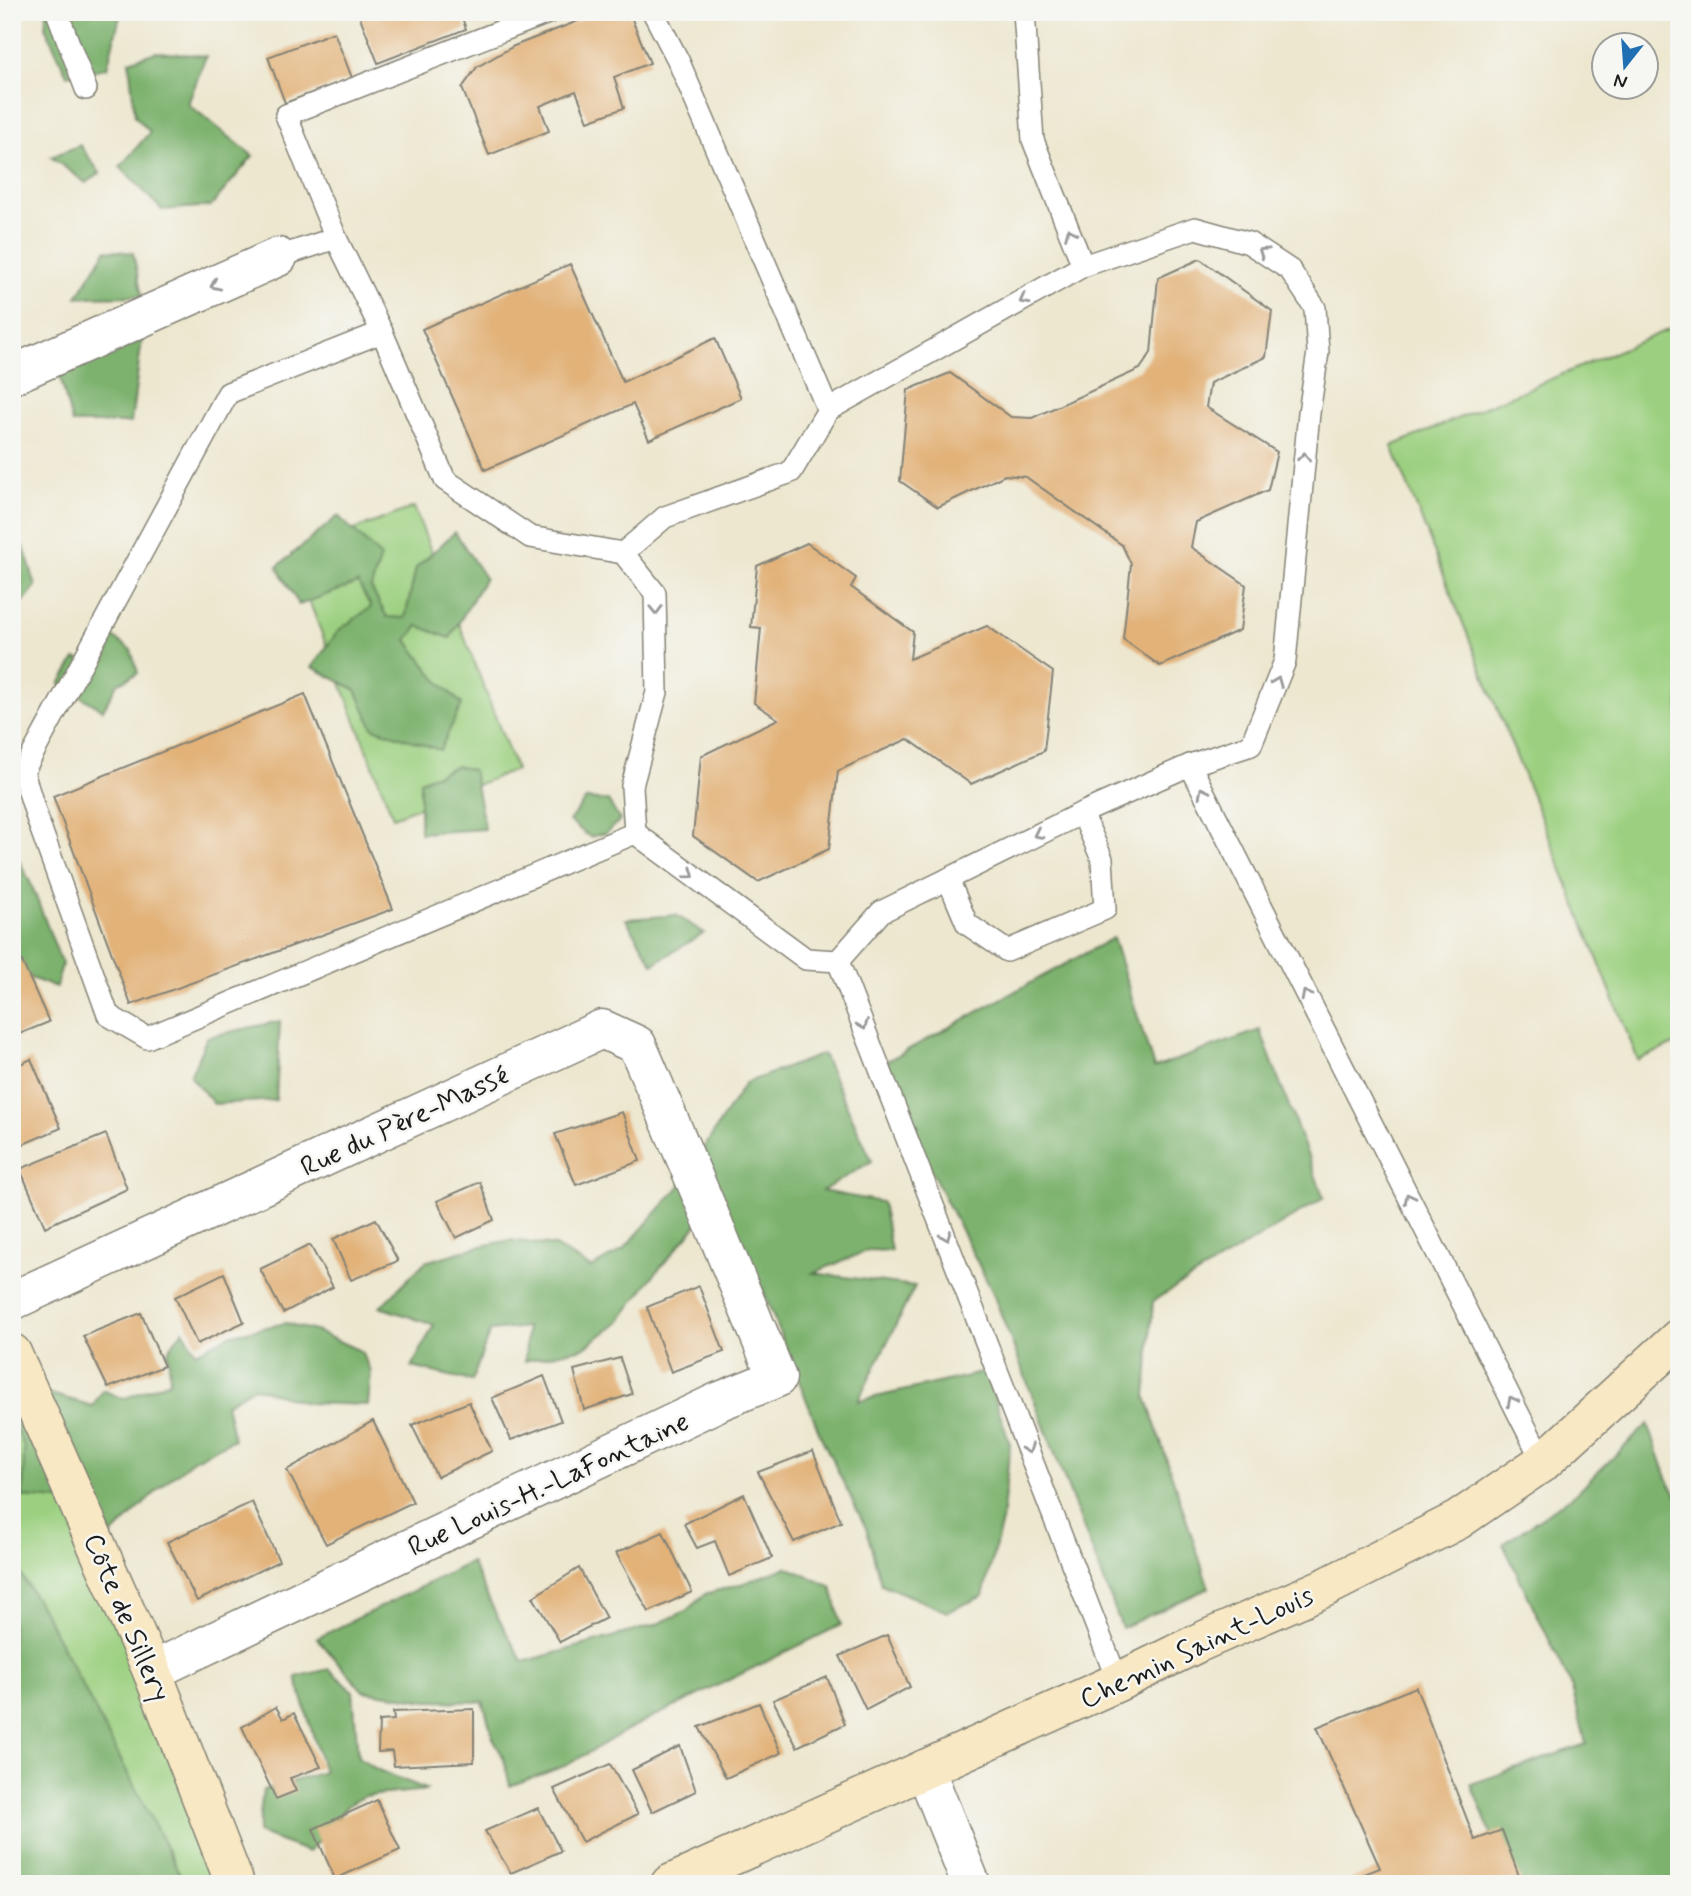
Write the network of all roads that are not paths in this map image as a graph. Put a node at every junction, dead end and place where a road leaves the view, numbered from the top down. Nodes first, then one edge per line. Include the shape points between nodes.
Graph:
1 (57, 12) edge
2 (550, 12) edge
3 (653, 12) edge
4 (1024, 12) edge
5 (86, 89) dead end
6 (337, 238) junction
7 (278, 257) joint
8 (1083, 266) junction
9 (382, 332) junction
10 (12, 375) edge
11 (828, 410) junction
12 (623, 553) junction
13 (1189, 765) junction
14 (1082, 813) junction
15 (635, 833) junction
16 (948, 878) junction
17 (838, 961) junction
18 (706, 1206) joint
19 (12, 1301) edge
20 (1679, 1338) edge
21 (12, 1353) edge
22 (1543, 1462) junction
23 (152, 1671) junction
24 (1118, 1682) junction
25 (925, 1769) junction
26 (235, 1884) edge
27 (670, 1884) edge
28 (971, 1884) edge

1 - 5 lane
2 - 6 lane via 286,115
3 - 11 lane via 678,60
8 -> 4 lane via 1033,140
6 - 7 lane
6 - 9 lane
7 -> 10 street
8 -> 11 lane
13 -> 8 lane via 1251,745 1285,660 1318,352 1315,308 1290,270 1249,243 1195,228
9 - 12 lane via 445,480 530,537
9 - 15 lane via 228,393 23,772 108,1015 147,1038
11 - 12 lane via 790,472 664,517
12 -> 15 lane via 655,593 657,692 632,786
13 - 14 lane
22 -> 13 lane
14 -> 16 lane
14 - 16 lane via 1102,859 1105,909 1007,951 967,923
15 -> 17 lane via 806,960
16 - 17 lane via 881,912
17 -> 24 lane
18 - 19 street, Rue du Père-Massé via 637,1045 602,1030
18 - 23 street, Rue Louis-H.-LaFontaine via 777,1378
20 - 22 street, Chemin Saint-Louis
21 - 23 street, Côte de Sillery
22 - 24 street, Chemin Saint-Louis via 1458,1520 1326,1587
23 - 26 street, Côte de Sillery
24 - 25 street, Chemin Saint-Louis
25 - 27 street, Chemin Saint-Louis
25 - 28 street

